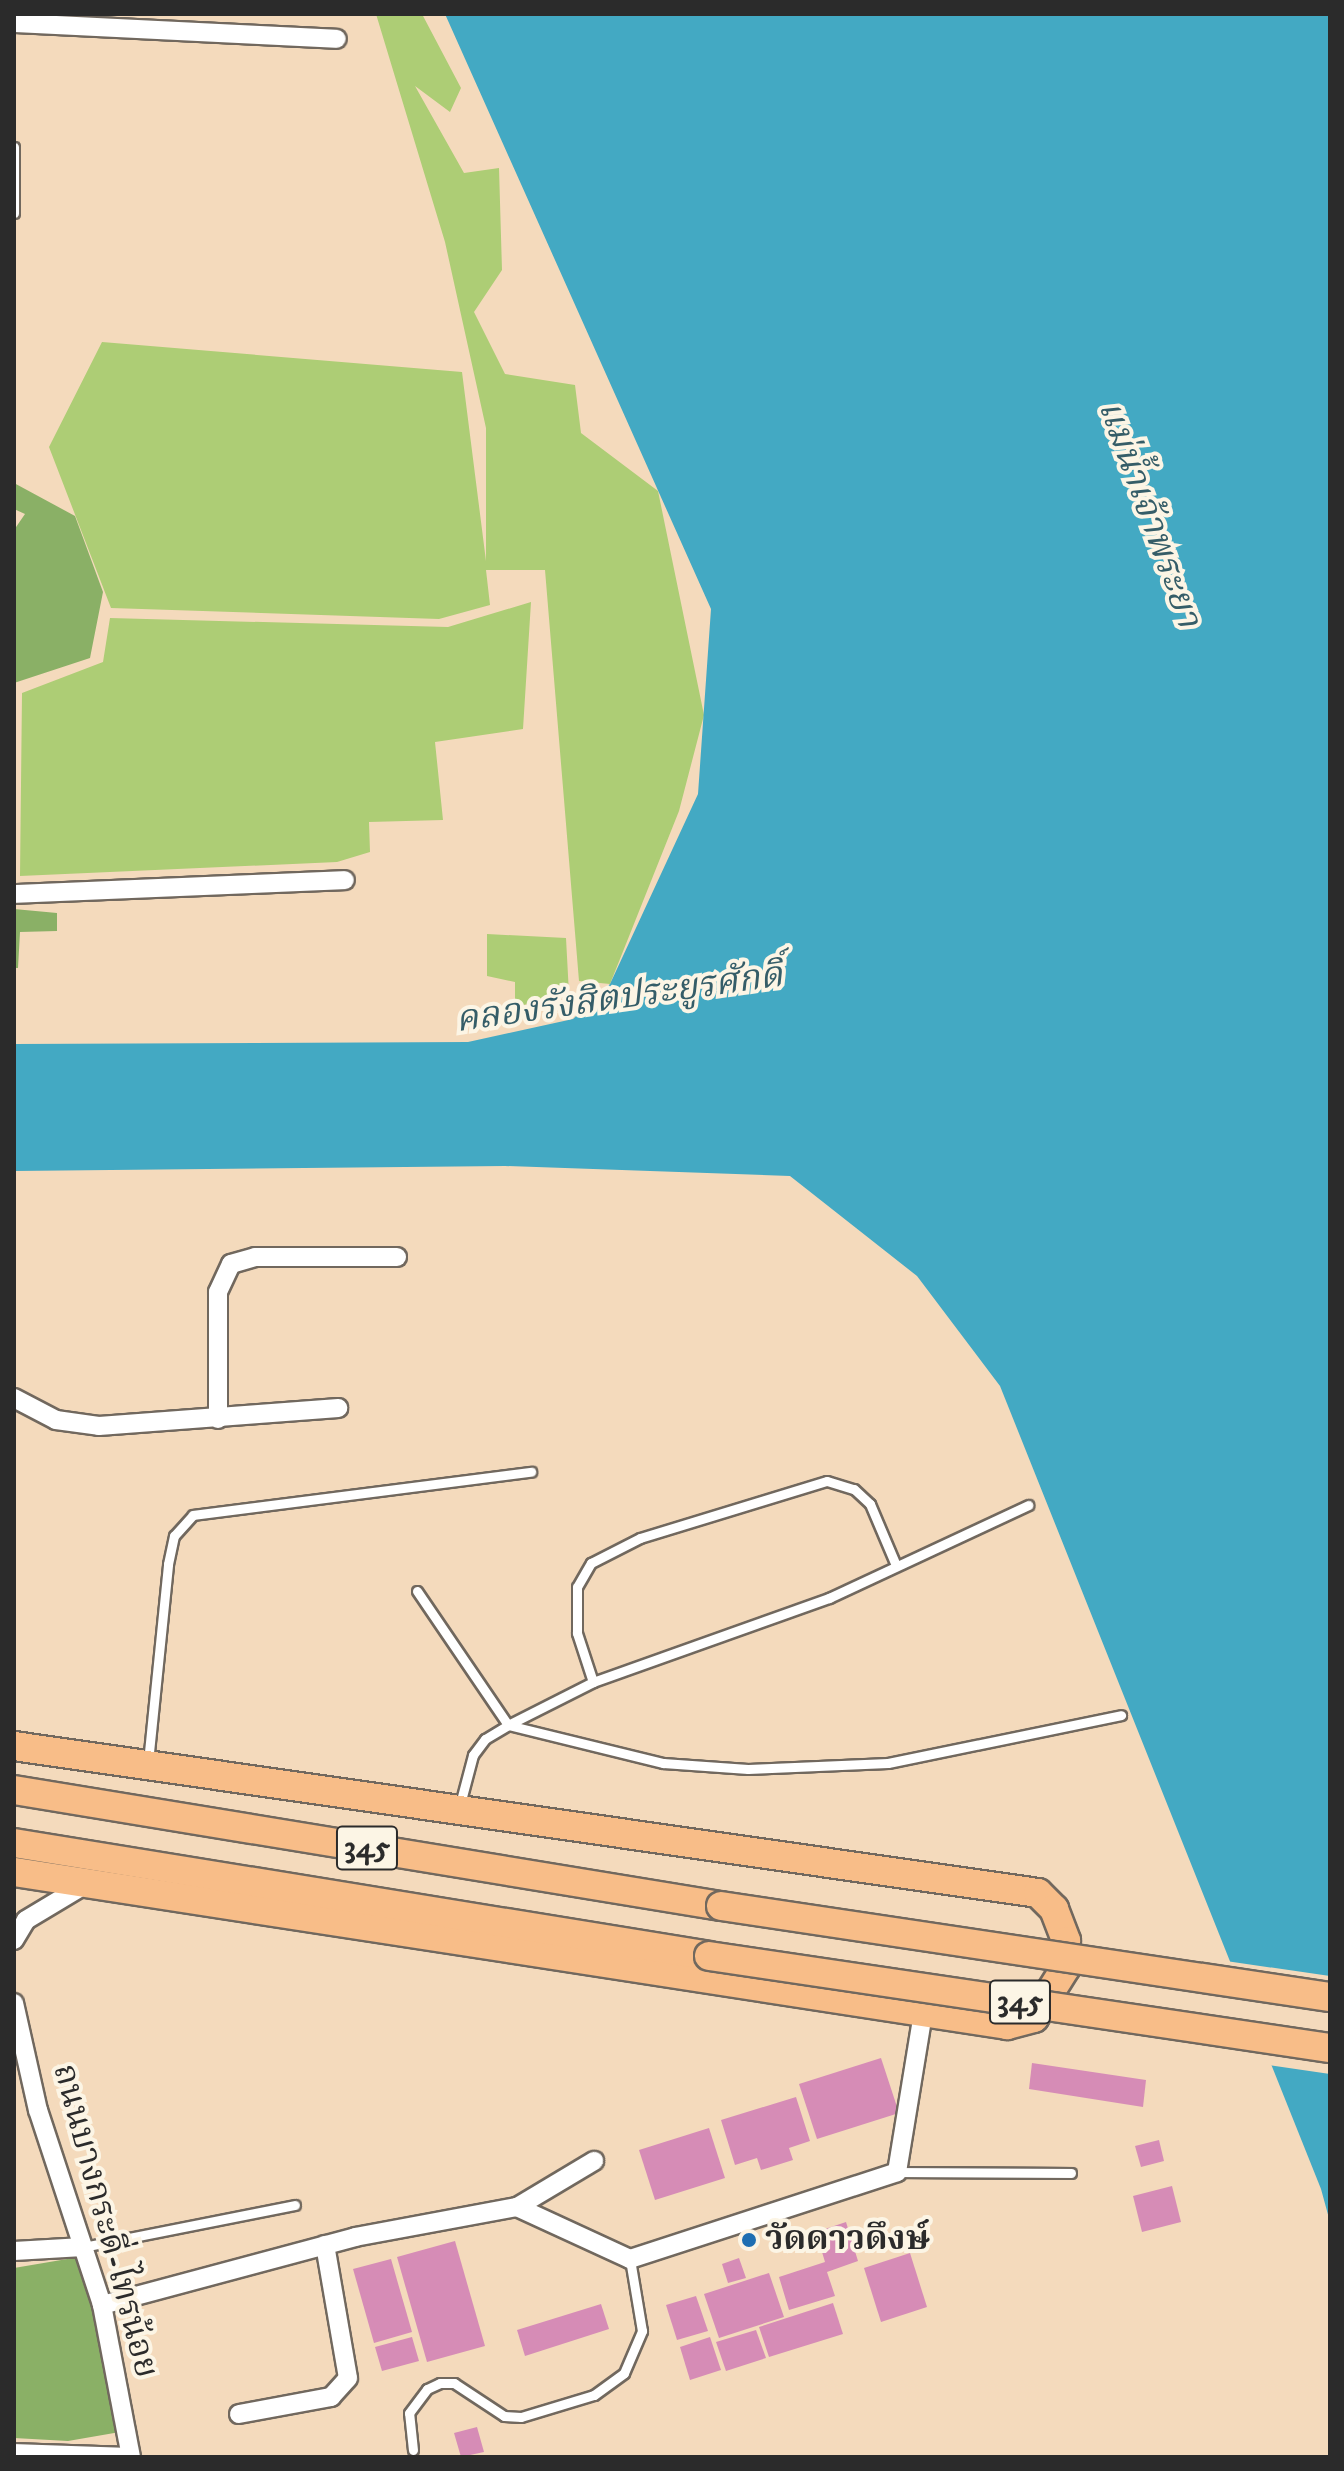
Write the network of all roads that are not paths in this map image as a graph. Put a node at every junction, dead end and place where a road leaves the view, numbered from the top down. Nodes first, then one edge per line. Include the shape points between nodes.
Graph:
1 (14, 23) edge
2 (337, 39) dead end
3 (14, 147) edge
4 (14, 213) edge
5 (345, 880) dead end
6 (14, 894) edge
7 (397, 1257) dead end
8 (14, 1398) edge
9 (338, 1408) dead end
10 (218, 1419) junction
11 (531, 1472) dead end
12 (1028, 1505) dead end
13 (895, 1563) junction
14 (417, 1591) dead end
15 (593, 1682) junction
16 (1121, 1715) dead end
17 (508, 1725) junction
18 (14, 1746) edge
19 (147, 1765) junction
20 (14, 1790) edge
21 (458, 1811) junction
22 (14, 1843) edge
23 (14, 1872) edge
24 (86, 1884) junction
25 (14, 1940) edge
26 (1330, 1997) edge
27 (14, 2003) edge
28 (923, 2013) junction
29 (1330, 2048) edge
30 (594, 2161) dead end
31 (897, 2172) junction
32 (1071, 2173) dead end
33 (295, 2205) dead end
34 (517, 2207) junction
35 (325, 2245) junction
36 (83, 2247) junction
37 (14, 2251) edge
38 (630, 2259) junction
39 (102, 2305) junction
40 (239, 2414) dead end
41 (413, 2450) dead end
42 (14, 2453) edge
43 (130, 2457) edge

1 - 2 street
3 - 4 lane
5 - 6 street
7 - 10 street via 255,1257 231,1264 218,1292
8 - 10 street via 56,1420 99,1426
9 - 10 street
11 - 19 lane via 193,1515 174,1536 168,1564
12 - 13 lane
13 - 15 lane via 829,1598
13 - 15 lane via 870,1504 854,1489 827,1481 640,1538 591,1563 577,1587 577,1633
14 - 17 lane
15 - 17 lane
16 - 17 lane via 888,1763 748,1769 663,1763
17 - 21 lane via 485,1739 473,1755
18 - 19 main road
19 - 21 main road
20 - 26 main road, 345, bridge via 721,1906
21 - 28 main road via 1038,1893 1054,1909 1066,1941 1066,1967 1034,2018 1007,2025
22 - 29 main road, 345, bridge via 709,1956
23 - 24 main road
24 - 25 street via 26,1920
24 - 28 main road
27 - 36 street, ถนนบางกระดี่-ไทรน้อย via 38,2110
28 - 31 street
30 - 34 street
31 - 32 lane
31 - 38 street
33 - 36 lane
34 - 35 street
34 - 38 street
35 - 39 street
35 - 40 street via 348,2378 331,2397
36 - 37 street
36 - 39 street, ถนนบางกระดี่-ไทรน้อย
38 - 41 lane via 642,2331 624,2373 594,2395 521,2417 504,2416 454,2383 440,2383 427,2389 409,2413
39 - 43 street, ถนนบางกระดี่-ไทรน้อย
42 - 43 street

